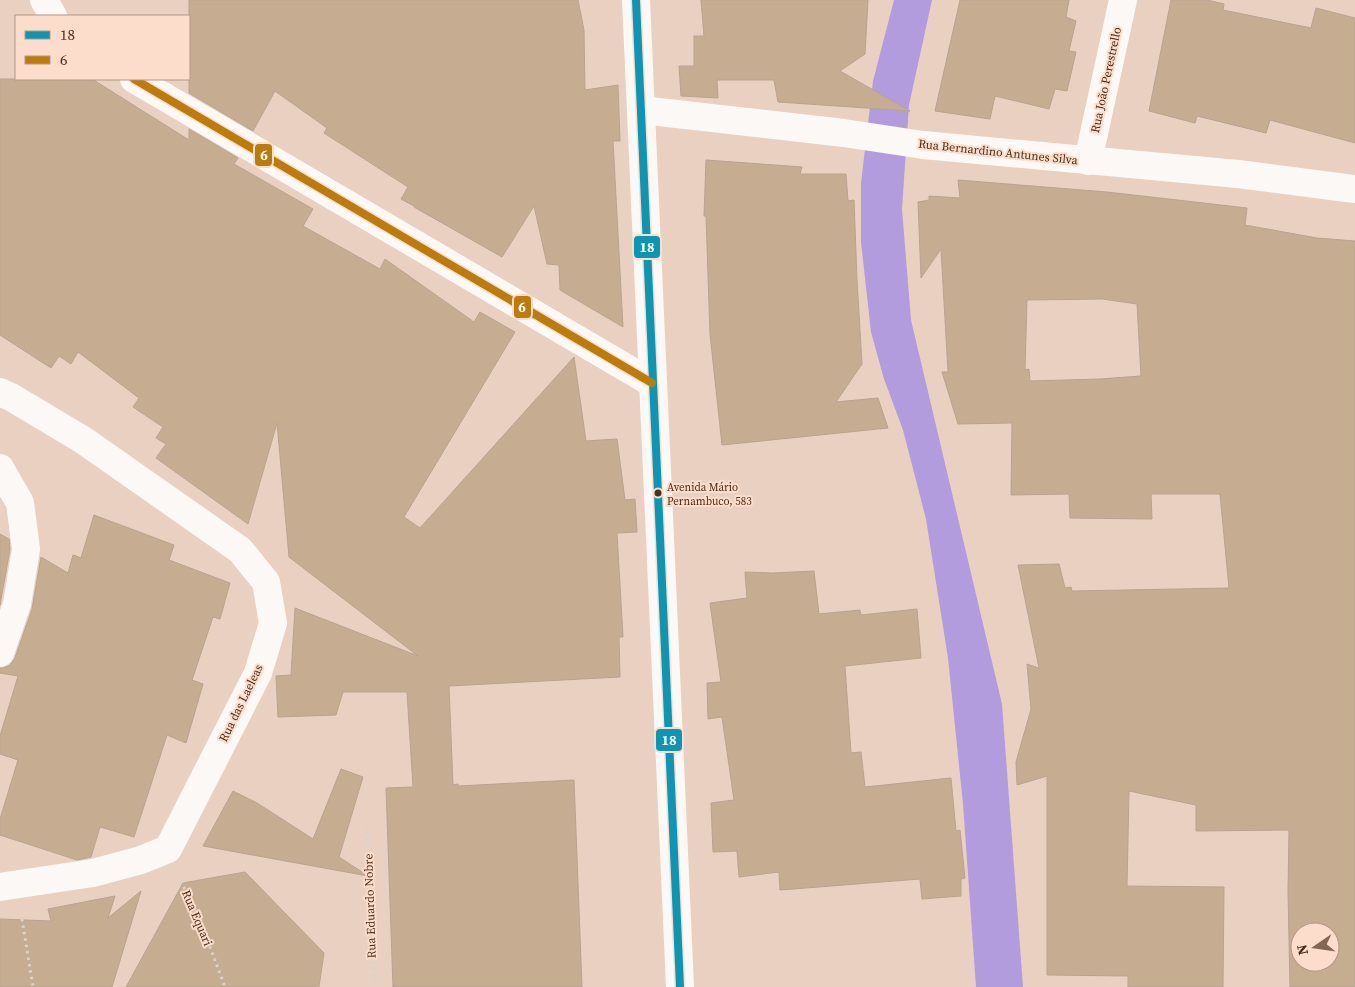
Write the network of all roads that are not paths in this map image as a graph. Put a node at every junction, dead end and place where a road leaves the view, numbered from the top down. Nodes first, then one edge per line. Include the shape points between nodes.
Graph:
1 (44, 0) edge
2 (636, 0) edge
3 (1123, 0) edge
4 (52, 15) edge
5 (136, 80) edge
6 (641, 110) junction
7 (1088, 161) junction
8 (1355, 189) edge
9 (652, 383) junction
10 (0, 392) edge
11 (0, 468) edge
12 (0, 653) edge
13 (3, 887) edge
14 (680, 987) edge

1 - 4 street
2 - 6 street
3 - 7 street, Rua João Perestrello
5 - 9 street
6 - 7 street, Rua Bernardino Antunes Silva via 923,145
6 - 9 street
7 - 8 street, Rua Bernardino Antunes Silva via 1238,174
9 - 14 street
10 - 13 street, Rua das Laeleas via 83,440 240,550 266,582 273,623 258,673 168,849 141,860 93,872
11 - 12 street via 20,503 26,549 16,604

